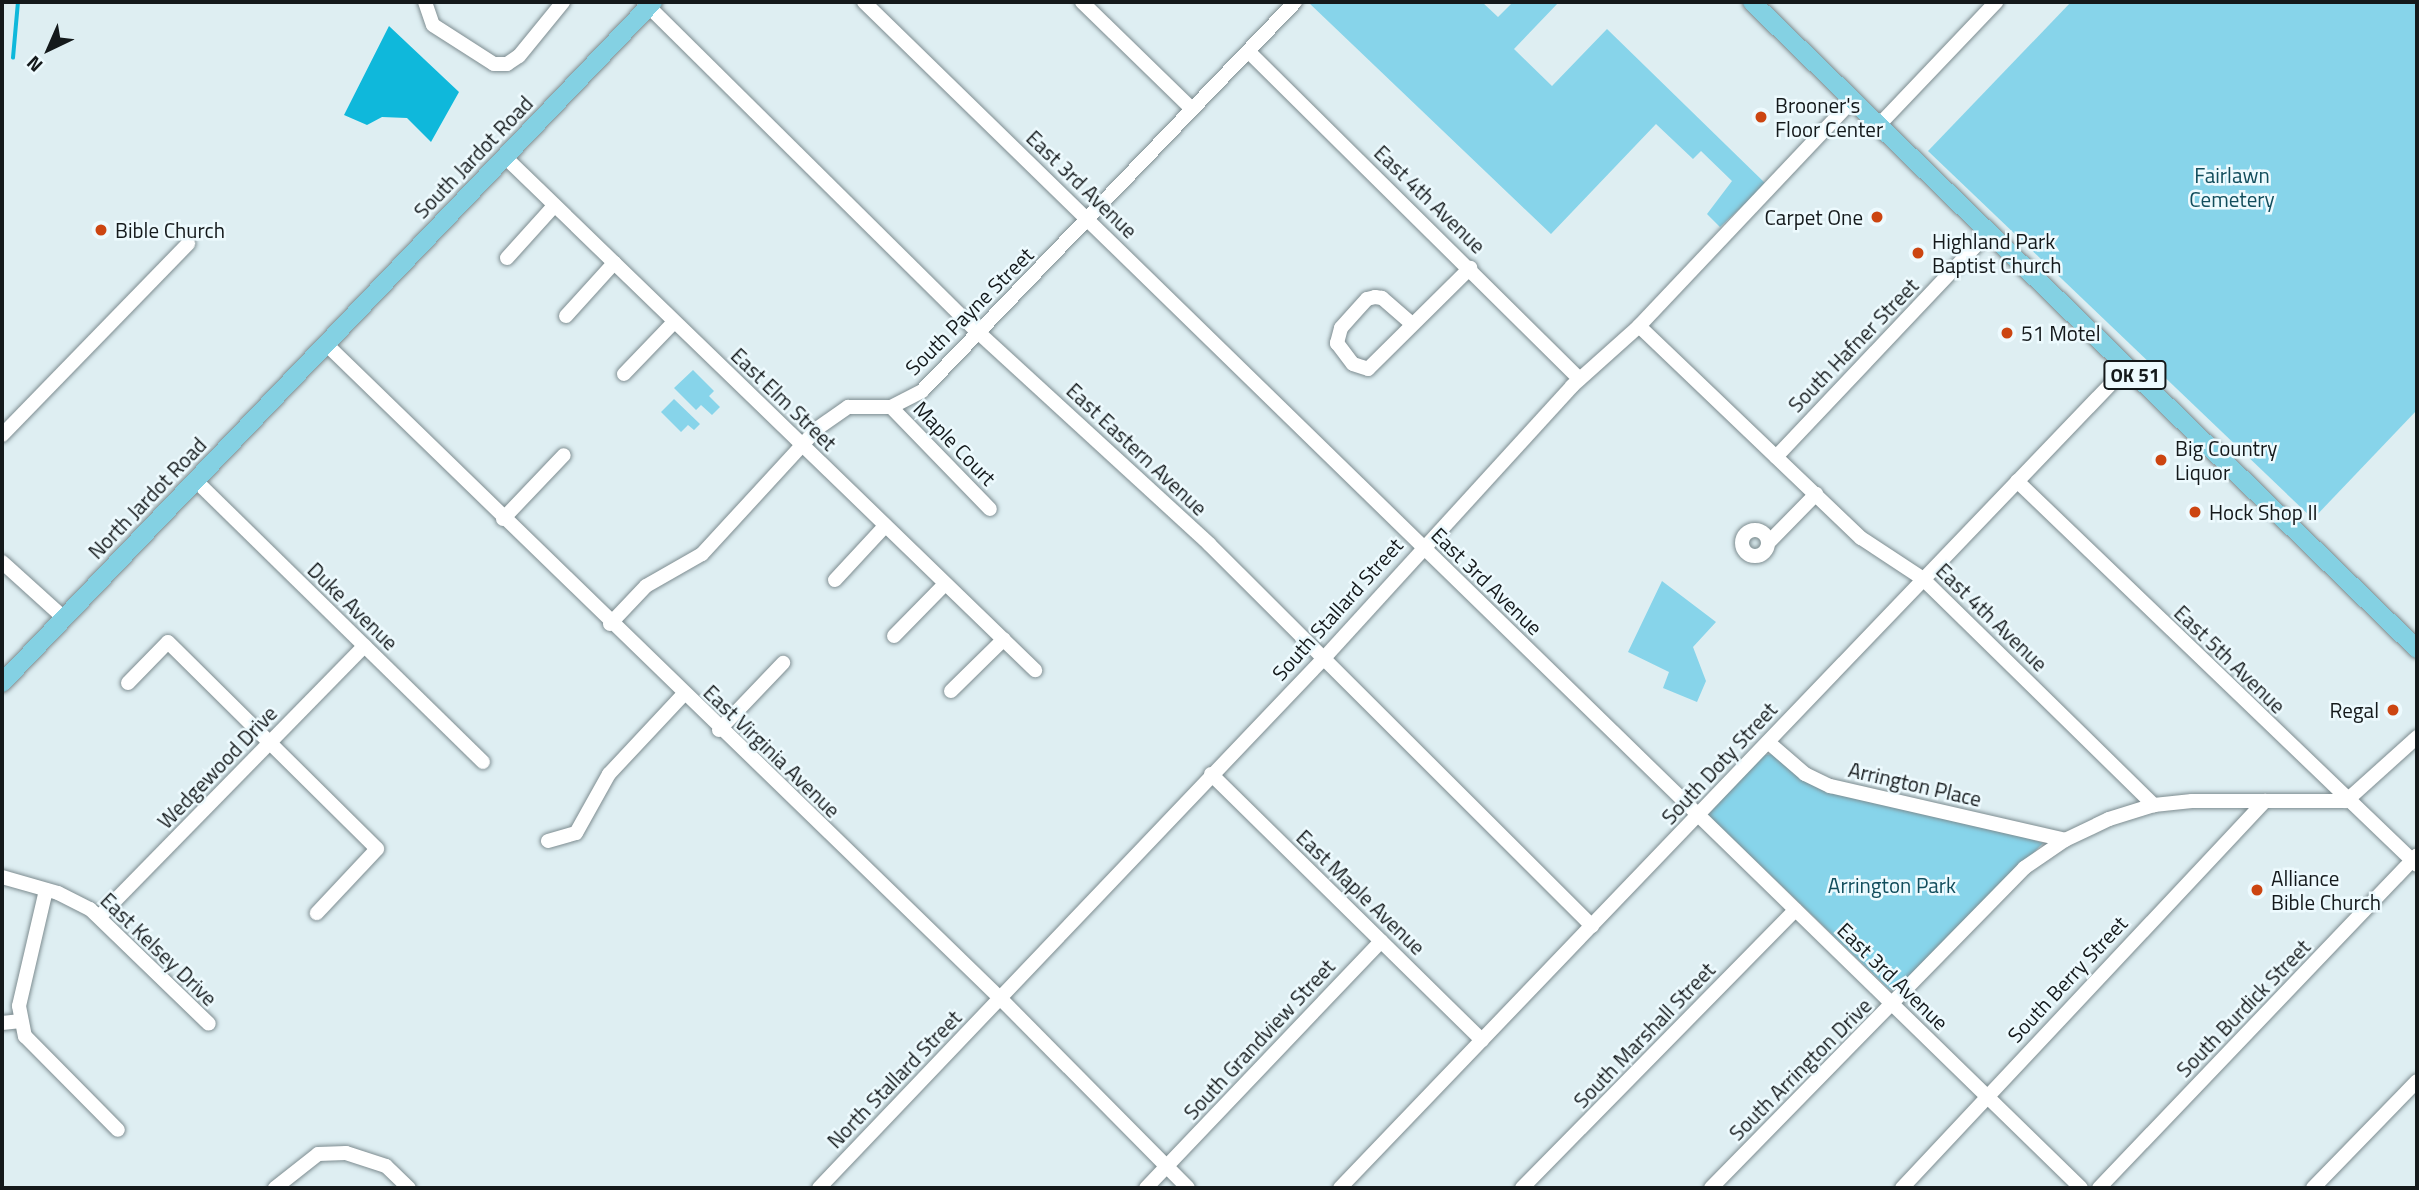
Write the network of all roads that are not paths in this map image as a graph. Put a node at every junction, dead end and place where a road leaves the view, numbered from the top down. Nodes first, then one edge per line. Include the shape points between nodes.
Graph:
1 (425, 2) edge
2 (563, 2) edge
3 (864, 2) edge
4 (1082, 2) edge
5 (1295, 2) edge
6 (1752, 2) edge
7 (1996, 2) edge
8 (649, 3) edge
9 (1249, 52) junction
10 (1853, 100) junction
11 (1192, 109) junction
12 (1879, 125) junction
13 (505, 157) junction
14 (554, 206) junction
15 (1090, 220) junction
16 (1989, 232) junction
17 (188, 244) dead end
18 (507, 258) dead end
19 (614, 263) junction
20 (1470, 268) junction
21 (566, 316) dead end
22 (674, 322) junction
23 (1412, 324) junction
24 (1639, 326) junction
25 (979, 333) junction
26 (326, 344) junction
27 (2127, 367) junction
28 (624, 374) dead end
29 (1579, 379) junction
30 (891, 407) junction
31 (2, 435) edge
32 (802, 447) junction
33 (564, 455) dead end
34 (1776, 457) junction
35 (195, 480) junction
36 (2017, 481) junction
37 (1816, 495) junction
38 (990, 509) dead end
39 (503, 519) junction
40 (885, 526) junction
41 (1770, 541) dead end
42 (1422, 547) junction
43 (2, 562) edge
44 (1922, 578) junction
45 (835, 580) dead end
46 (945, 584) junction
47 (64, 618) junction
48 (610, 624) junction
49 (894, 636) dead end
50 (1003, 639) junction
51 (364, 646) junction
52 (2417, 649) edge
53 (1324, 658) junction
54 (783, 663) dead end
55 (1035, 670) dead end
56 (128, 683) dead end
57 (2, 684) edge
58 (951, 691) dead end
59 (683, 695) junction
60 (719, 730) junction
61 (2417, 737) edge
62 (1768, 742) junction
63 (270, 743) junction
64 (482, 762) dead end
65 (1211, 774) junction
66 (2265, 801) junction
67 (2346, 802) junction
68 (2154, 805) junction
69 (1698, 816) junction
70 (2065, 840) junction
71 (548, 841) dead end
72 (2416, 860) edge
73 (2, 877) edge
74 (46, 890) junction
75 (1795, 910) junction
76 (317, 914) dead end
77 (100, 916) junction
78 (1592, 926) junction
79 (1381, 941) junction
80 (1000, 998) junction
81 (1894, 1006) junction
82 (21, 1021) junction
83 (2, 1023) edge
84 (209, 1024) dead end
85 (1482, 1040) junction
86 (2417, 1081) edge
87 (1986, 1096) junction
88 (118, 1130) dead end
89 (1168, 1167) junction
90 (275, 1188) edge
91 (409, 1188) edge
92 (819, 1188) edge
93 (1146, 1188) edge
94 (1188, 1188) edge
95 (1340, 1188) edge
96 (1522, 1188) edge
97 (1711, 1188) edge
98 (1902, 1188) edge
99 (2081, 1188) edge
100 (2099, 1188) edge
101 (2313, 1188) edge

1 - 2 street via 433,25 494,64 507,64 519,56
3 - 15 street, East 3rd Avenue
4 - 11 street
5 - 9 street, South Payne Street
6 - 10 main road, OK 51
7 - 12 street
8 - 13 main road, South Jardot Road
8 - 25 street, East Eastern Avenue
9 - 11 street, South Payne Street
9 - 20 street, East 4th Avenue
10 - 12 main road, OK 51
10 - 24 street, South Stallard Street
11 - 15 street, South Payne Street
12 - 16 main road, OK 51
13 - 14 street, East Elm Street
13 - 26 main road, South Jardot Road
14 - 18 street
14 - 19 street, East Elm Street
15 - 25 street, South Payne Street
15 - 42 street, East 3rd Avenue
16 - 27 main road, OK 51
16 - 34 street, South Hafner Street
17 - 31 street
19 - 21 street
19 - 22 street, East Elm Street
20 - 23 street
20 - 29 street, East 4th Avenue
22 - 28 street
22 - 32 street, East Elm Street
23 - 23 street via 1364,370 1337,343 1340,328 1367,299 1382,298
24 - 29 street, South Stallard Street
24 - 34 street, East 4th Avenue
25 - 30 street, South Payne Street via 922,391
25 - 53 street, East Eastern Avenue via 1209,544
26 - 35 main road, North Jardot Road
26 - 39 street, East Virginia Avenue
27 - 36 street, South Doty Street
27 - 52 main road, OK 51
29 - 42 street, South Stallard Street
30 - 32 street, South Payne Street via 848,407 818,428
30 - 38 street, Maple Court
32 - 40 street, East Elm Street
32 - 48 street, South Payne Street via 702,554 646,586
33 - 39 street
34 - 37 street, East 4th Avenue
35 - 47 main road, North Jardot Road
35 - 51 street, Duke Avenue
36 - 44 street, South Doty Street
36 - 67 street, East 5th Avenue
37 - 41 street
37 - 44 street, East 4th Avenue via 1861,538
39 - 48 street, East Virginia Avenue
40 - 45 street
40 - 46 street, East Elm Street
42 - 53 street, South Stallard Street
42 - 69 street, East 3rd Avenue
43 - 47 street
44 - 62 street, South Doty Street
44 - 68 street, East 4th Avenue
46 - 49 street
46 - 50 street, East Elm Street
47 - 57 main road, North Jardot Road
48 - 59 street, East Virginia Avenue
50 - 55 street, East Elm Street
50 - 58 street
51 - 63 street, Wedgewood Drive
51 - 64 street, Duke Avenue
53 - 65 street, South Stallard Street
53 - 78 street, East Eastern Avenue
54 - 60 street
56 - 63 street via 168,642
59 - 60 street, East Virginia Avenue
59 - 71 street via 609,774 576,833
60 - 80 street, East Virginia Avenue
61 - 67 street
62 - 69 street, South Doty Street
62 - 70 street, Arrington Place via 1805,774 1830,786
63 - 76 street via 377,849
63 - 77 street, Wedgewood Drive
65 - 79 street, East Maple Avenue
65 - 80 street, South Stallard Street
66 - 67 street, South Arrington Drive
66 - 68 street, South Arrington Drive
66 - 87 street, South Berry Street
67 - 72 street, East 5th Avenue
68 - 70 street, South Arrington Drive
69 - 75 street, East 3rd Avenue
69 - 78 street, South Doty Street
70 - 81 street, South Arrington Drive via 2024,868
72 - 100 street, South Burdick Street
73 - 74 street, East Kelsey Drive
74 - 77 street, East Kelsey Drive
74 - 82 street via 33,935
75 - 81 street, East 3rd Avenue
75 - 96 street, South Marshall Street
77 - 84 street, East Kelsey Drive
78 - 85 street, South Doty Street
79 - 85 street, East Maple Avenue
79 - 89 street, South Grandview Street
80 - 89 street, East Virginia Avenue
80 - 92 street, North Stallard Street
81 - 87 street, East 3rd Avenue
81 - 97 street, South Arrington Drive
82 - 83 street
82 - 88 street via 33,1047
85 - 95 street, South Doty Street
86 - 101 street
87 - 98 street, South Berry Street
87 - 99 street, East 3rd Avenue
89 - 93 street, South Grandview Street
89 - 94 street, East Virginia Avenue
90 - 91 street via 318,1154 346,1153 386,1166

